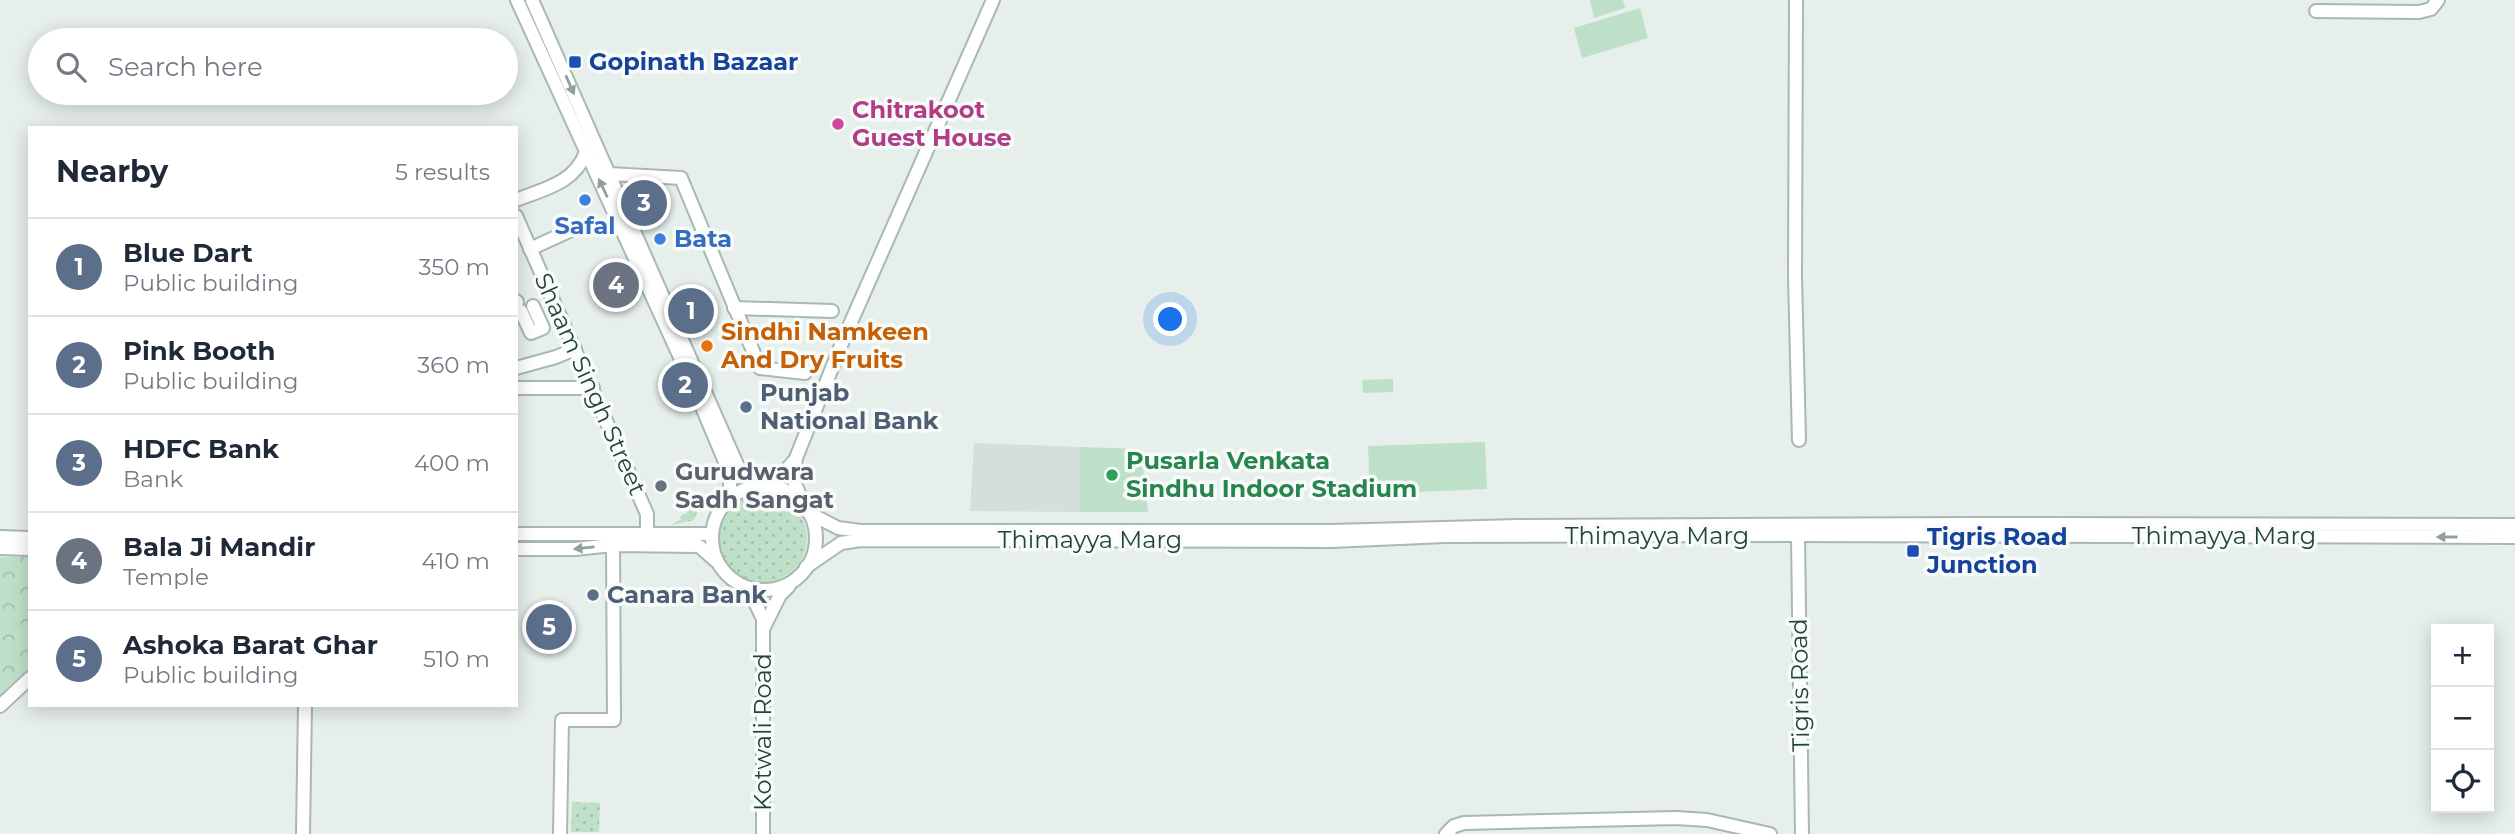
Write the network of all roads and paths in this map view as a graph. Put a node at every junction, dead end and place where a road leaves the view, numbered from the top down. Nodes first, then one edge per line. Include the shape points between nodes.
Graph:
1 (517, 0) edge
2 (532, 0) edge
3 (993, 0) edge
4 (1796, 0) edge
5 (2438, 0) edge
6 (2316, 11) dead end
7 (586, 152) junction
8 (609, 174) junction
9 (518, 199) edge
10 (518, 222) edge
11 (580, 226) dead end
12 (530, 249) junction
13 (522, 305) edge
14 (734, 308) junction
15 (832, 311) dead end
16 (518, 335) edge
17 (575, 349) junction
18 (518, 367) edge
19 (805, 373) dead end
20 (518, 388) edge
21 (593, 388) junction
22 (1799, 440) dead end
23 (796, 458) junction
24 (735, 472) junction
25 (767, 486) junction
26 (726, 502) junction
27 (806, 508) junction
28 (2515, 525) edge
29 (647, 533) junction
30 (518, 534) edge
31 (712, 534) junction
32 (1331, 536) junction
33 (1798, 536) junction
34 (0, 537) edge
35 (2515, 537) edge
36 (28, 538) edge
37 (614, 545) junction
38 (0, 548) edge
39 (518, 548) edge
40 (28, 549) edge
41 (719, 564) junction
42 (803, 572) junction
43 (738, 583) junction
44 (762, 630) junction
45 (28, 680) edge
46 (0, 706) edge
47 (305, 707) edge
48 (303, 834) edge
49 (560, 834) edge
50 (763, 834) edge
51 (1446, 834) edge
52 (1770, 834) edge
53 (1802, 834) edge

1 - 7 street
2 -> 8 street
3 - 23 street
4 - 22 street
5 - 6 street via 2431,9 2419,12
7 - 9 street via 579,168 561,182
24 -> 7 street
8 - 14 street via 681,178
8 - 24 street
10 - 12 street, Shaam Singh Street
11 - 12 street
12 - 17 street, Shaam Singh Street
13 - 16 street via 537,334
14 - 15 street
14 - 19 street via 760,368
17 - 18 street
17 - 21 street, Shaam Singh Street
20 - 21 street
21 - 29 street, Shaam Singh Street via 647,514
23 - 25 street via 785,474
23 - 27 street via 793,478
24 - 25 street
24 - 26 street
25 - 26 street via 737,493
25 - 27 street via 783,490
26 - 31 street
27 - 32 street, Thimayya Marg via 838,528 861,531
27 - 42 street via 815,540
28 - 32 street, Thimayya Marg via 1518,526
29 - 30 street
29 - 31 street
31 - 41 street
32 - 33 street, Thimayya Marg
32 - 42 street, Thimayya Marg via 861,540 841,543
35 -> 33 street, Thimayya Marg
33 - 53 street, Tigris Road
34 - 36 street
37 -> 39 street
37 - 41 street via 699,546
37 - 49 street via 614,720 562,720
38 - 40 street
41 - 43 street
42 - 43 street via 770,589
42 - 44 street via 780,595
43 - 44 street via 757,605
44 - 50 street, Kotwali Road
45 - 46 street
47 - 48 street
51 - 52 street via 1464,823 1676,817

